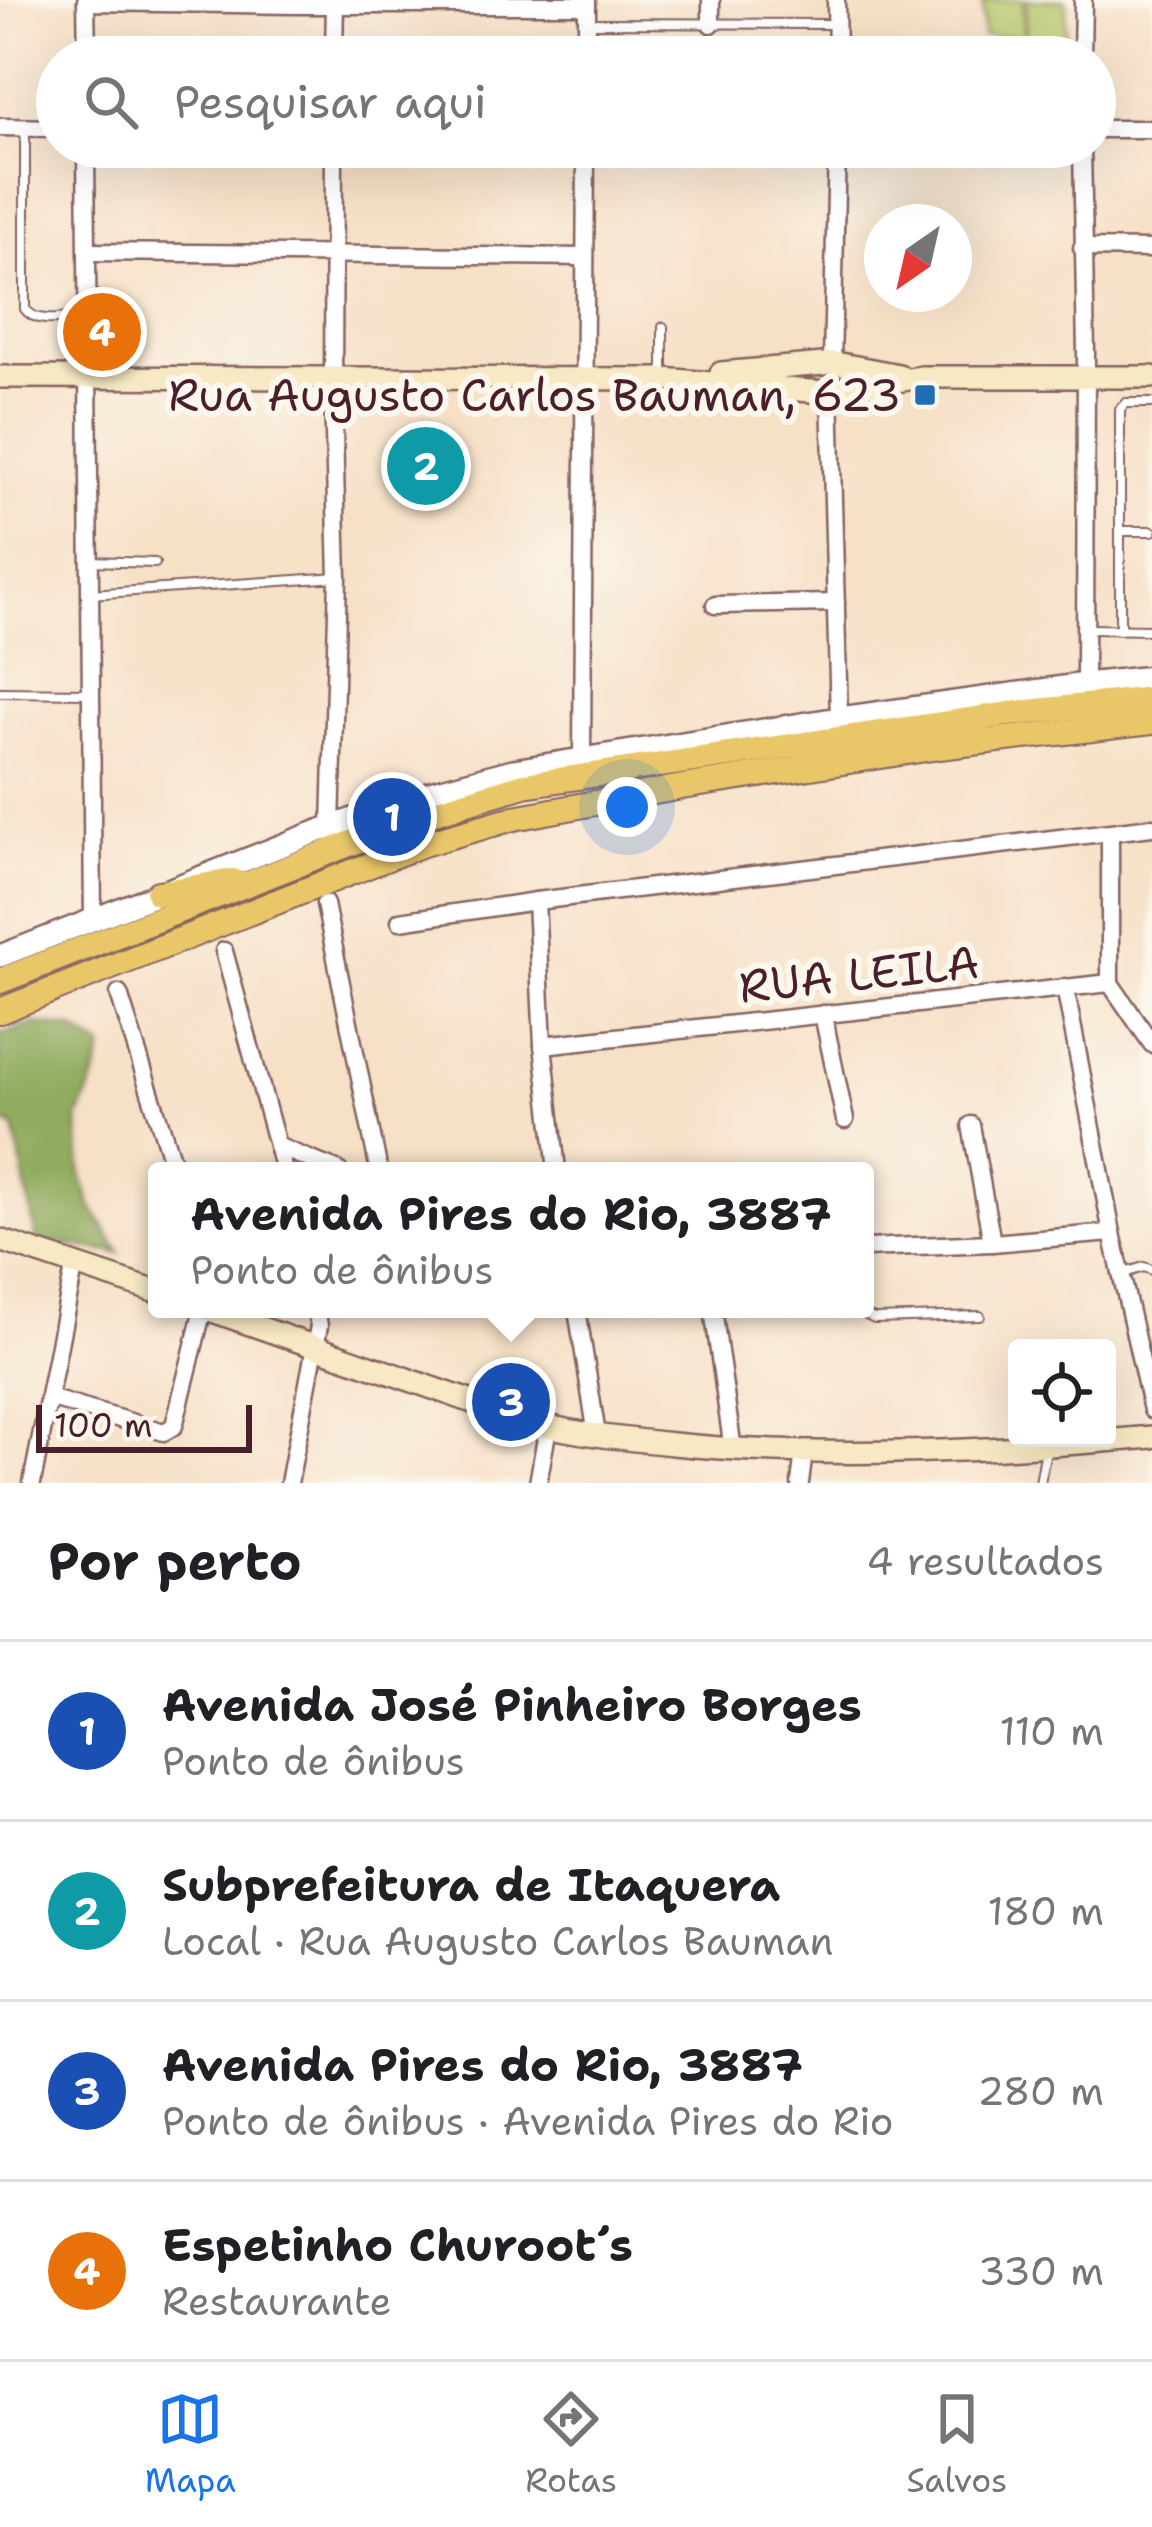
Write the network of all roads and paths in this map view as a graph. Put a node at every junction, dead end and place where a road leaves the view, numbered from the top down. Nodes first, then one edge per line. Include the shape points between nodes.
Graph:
1 (711, 0) edge
2 (836, 0) edge
3 (1083, 0) edge
4 (86, 1) edge
5 (335, 2) edge
6 (587, 10) edge
7 (711, 24) junction
8 (836, 24) junction
9 (87, 36) edge
10 (334, 36) edge
11 (836, 36) edge
12 (1082, 36) edge
13 (0, 127) edge
14 (26, 128) junction
15 (36, 128) edge
16 (1116, 129) edge
17 (1152, 129) edge
18 (86, 168) edge
19 (334, 168) edge
20 (586, 168) edge
21 (837, 168) edge
22 (1082, 168) edge
23 (1082, 248) junction
24 (1152, 249) edge
25 (88, 252) junction
26 (334, 253) junction
27 (584, 257) junction
28 (87, 316) junction
29 (663, 327) dead end
30 (833, 363) junction
31 (0, 376) edge
32 (1086, 376) junction
33 (87, 377) junction
34 (1152, 377) edge
35 (915, 378) junction
36 (333, 379) junction
37 (585, 379) junction
38 (665, 379) junction
39 (833, 390) junction
40 (1152, 403) edge
41 (1120, 531) junction
42 (1152, 532) edge
43 (88, 561) junction
44 (155, 563) dead end
45 (338, 577) junction
46 (88, 594) junction
47 (836, 603) junction
48 (715, 605) dead end
49 (1085, 629) junction
50 (1120, 630) junction
51 (1152, 630) edge
52 (1152, 677) edge
53 (1085, 684) junction
54 (0, 692) edge
55 (90, 693) junction
56 (1152, 699) edge
57 (838, 718) junction
58 (1152, 722) edge
59 (582, 758) junction
60 (1152, 827) edge
61 (1109, 833) junction
62 (337, 851) junction
63 (265, 878) junction
64 (158, 893) junction
65 (536, 901) junction
66 (325, 904) dead end
67 (93, 919) junction
68 (400, 921) dead end
69 (224, 952) dead end
70 (0, 956) edge
71 (0, 981) edge
72 (1110, 983) junction
73 (1065, 987) junction
74 (118, 994) dead end
75 (0, 1011) edge
76 (823, 1014) junction
77 (1152, 1044) edge
78 (543, 1045) junction
79 (845, 1120) dead end
80 (971, 1125) dead end
81 (278, 1148) junction
82 (172, 1162) edge
83 (282, 1162) edge
84 (315, 1162) edge
85 (377, 1162) edge
86 (556, 1162) edge
87 (1112, 1233) junction
88 (0, 1240) edge
89 (992, 1243) junction
90 (874, 1248) edge
91 (75, 1263) junction
92 (1152, 1270) edge
93 (1122, 1273) junction
94 (148, 1289) edge
95 (980, 1316) dead end
96 (210, 1318) edge
97 (234, 1318) edge
98 (318, 1318) edge
99 (579, 1318) edge
100 (714, 1318) edge
101 (874, 1318) edge
102 (315, 1348) junction
103 (49, 1398) junction
104 (1152, 1410) edge
105 (548, 1427) junction
106 (597, 1436) junction
107 (1152, 1437) edge
108 (1116, 1439) edge
109 (1008, 1445) edge
110 (1046, 1447) edge
111 (733, 1450) junction
112 (804, 1453) junction
113 (32, 1483) edge
114 (290, 1483) edge
115 (538, 1483) edge
116 (800, 1483) edge
117 (1040, 1483) edge

1 - 7 street
2 - 8 street
3 - 12 street
4 - 5 street
4 - 9 street
5 - 6 street
5 - 10 street
6 - 7 lane
7 - 8 lane
8 - 11 street
13 - 14 street
14 - 15 street
14 - 28 lane via 25,309 35,318
16 - 17 street
18 - 25 street
19 - 26 street
20 - 27 street
21 - 30 street
22 - 23 street
23 - 24 street
23 - 32 street
25 - 26 street
25 - 28 street
26 - 27 street
26 - 36 street
27 - 37 street
28 - 33 street
29 - 38 lane
30 - 35 main road
30 - 38 main road
30 - 39 main road via 819,373
31 - 33 main road
32 - 34 main road
32 - 35 main road
32 - 49 street
33 - 36 main road
33 - 43 street
35 - 39 main road
36 - 37 main road
36 - 45 street
37 - 38 main road
37 - 59 street
38 - 39 main road
39 - 47 street
40 - 41 lane via 1120,409
41 - 42 lane
41 - 50 lane
43 - 44 lane
43 - 46 street
45 - 46 lane
45 - 62 street
46 - 55 street
47 - 48 street
47 - 57 street
49 - 50 lane
49 - 53 street
50 - 51 lane
52 - 53 street
53 - 57 street
54 - 55 lane
55 - 67 street
56 - 62 main road via 524,785
57 - 59 street
58 - 62 main road via 939,747 514,818 423,844
59 - 62 street via 434,791
60 - 61 street
61 - 65 street
61 - 72 street
62 - 63 main road
62 - 64 street
62 - 75 main road
63 - 64 main road
63 - 71 main road
64 - 67 street
65 - 68 street
65 - 78 street
66 - 85 street
67 - 70 street
69 - 81 street
72 - 73 street, RUA LEILA
72 - 77 street
73 - 76 street, RUA LEILA
73 - 87 street
74 - 82 street
76 - 78 street, RUA LEILA
76 - 79 street
78 - 86 street
80 - 89 street
81 - 83 street
81 - 84 street
87 - 89 street
87 - 93 street
88 - 91 main road
89 - 90 street
91 - 94 main road
91 - 103 street
92 - 93 lane
93 - 104 street
95 - 101 lane
96 - 103 street via 170,1430
97 - 102 main road
98 - 102 street
99 - 106 street
100 - 111 street
102 - 105 main road
102 - 114 street
103 - 113 street
105 - 106 main road
105 - 115 street
106 - 111 main road
107 - 108 main road
109 - 112 main road
110 - 117 lane
111 - 112 main road
112 - 116 street

